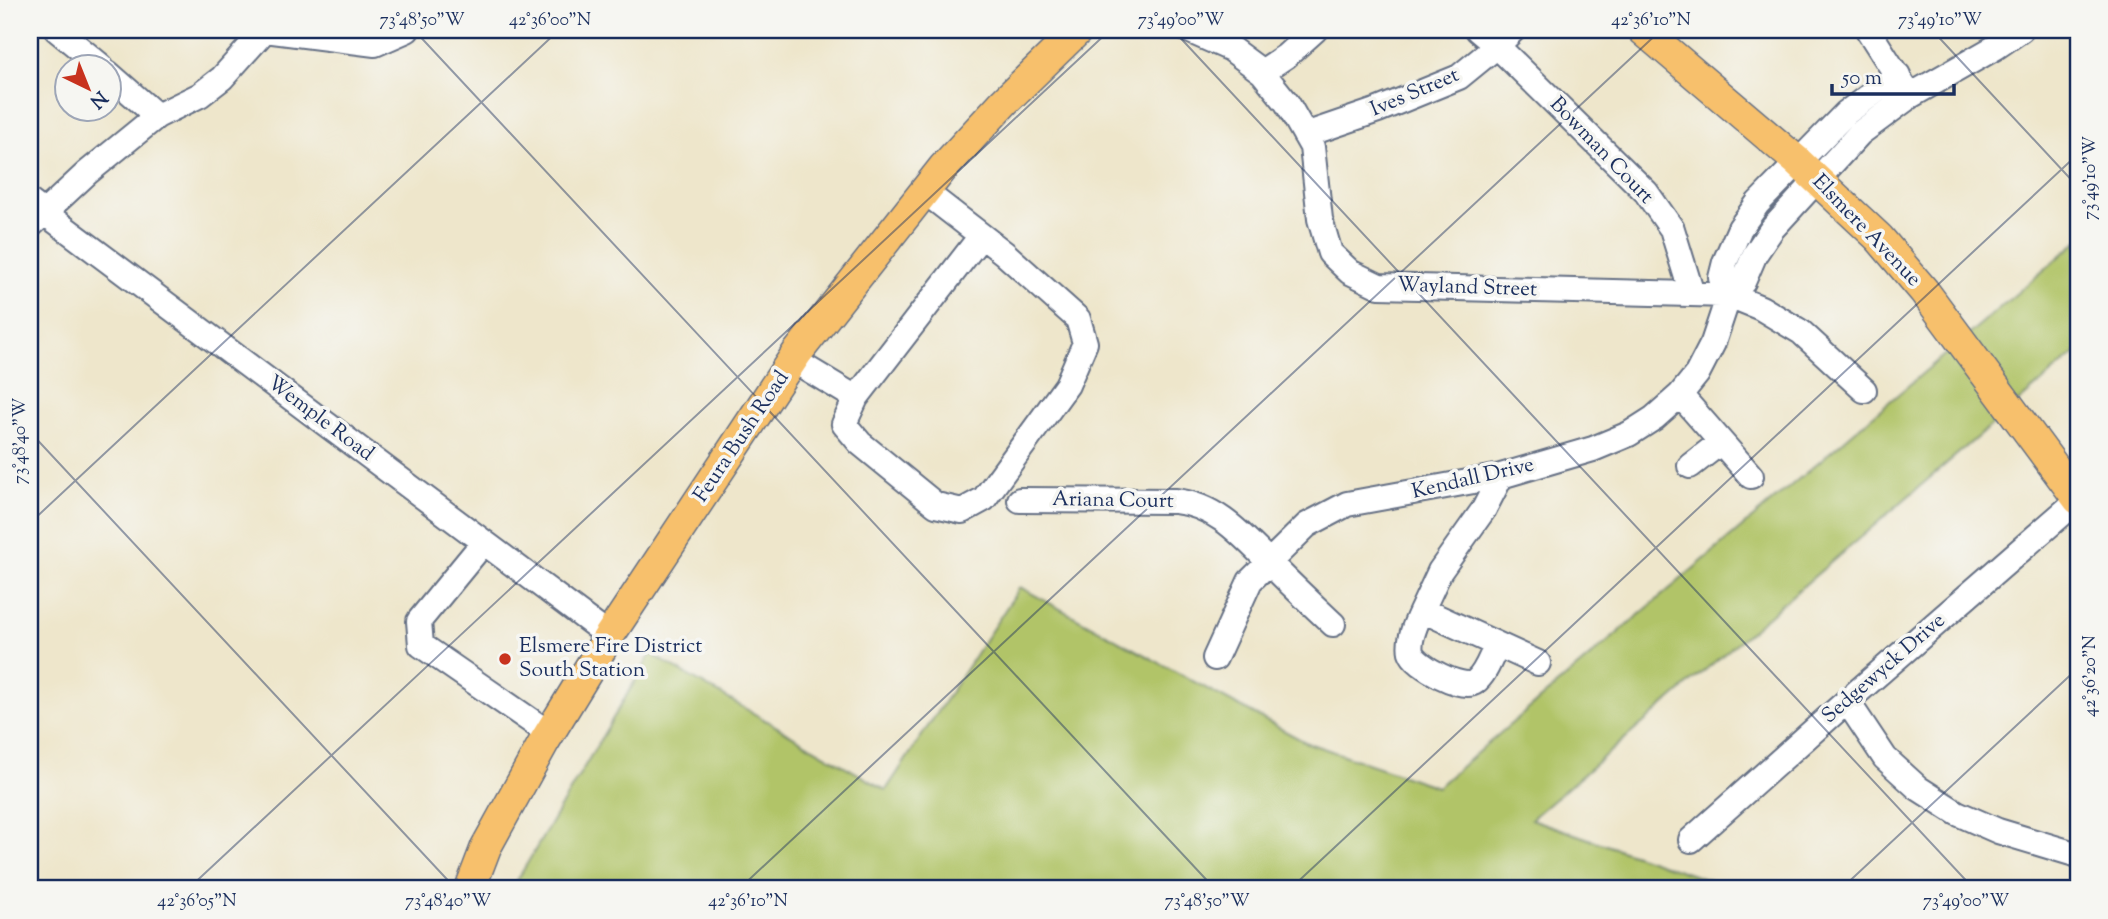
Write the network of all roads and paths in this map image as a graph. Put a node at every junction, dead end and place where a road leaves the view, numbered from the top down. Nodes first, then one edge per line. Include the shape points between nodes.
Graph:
1 (57, 30) edge
2 (265, 30) edge
3 (407, 30) edge
4 (1078, 30) edge
5 (1188, 30) edge
6 (1315, 30) edge
7 (1478, 30) edge
8 (1643, 30) edge
9 (1868, 30) edge
10 (2021, 30) edge
11 (1505, 38) edge
12 (84, 52) edge
13 (1262, 72) junction
14 (122, 85) edge
15 (1904, 86) junction
16 (157, 116) junction
17 (1305, 135) junction
18 (1808, 170) junction
19 (924, 191) junction
20 (34, 213) edge
21 (981, 236) junction
22 (1692, 294) junction
23 (1729, 295) junction
24 (793, 360) junction
25 (1864, 390) dead end
26 (1680, 395) junction
27 (856, 398) junction
28 (1721, 442) junction
29 (1690, 466) dead end
30 (1501, 476) junction
31 (1751, 476) dead end
32 (2078, 499) edge
33 (1020, 500) dead end
34 (484, 542) junction
35 (1269, 562) junction
36 (1422, 610) junction
37 (1333, 624) dead end
38 (609, 636) junction
39 (1497, 645) junction
40 (1215, 658) dead end
41 (1538, 663) dead end
42 (1847, 701) junction
43 (550, 734) junction
44 (1691, 840) dead end
45 (2078, 855) edge
46 (470, 889) edge

1 - 12 street
2 - 3 street via 375,44
2 - 16 street via 222,78
4 - 19 main road, Feura Bush Road via 1004,102
5 - 13 street, Wayland Street via 1231,49
6 - 13 street
7 - 11 street, Bowman Court
8 - 18 main road, Elsmere Avenue
9 - 15 street
10 - 15 street, Kendall Drive via 1996,47
11 - 17 street, Ives Street via 1459,77
11 - 22 street, Bowman Court via 1646,192 1672,229
13 - 17 street, Wayland Street
14 - 16 street
15 - 18 street, Kendall Drive via 1860,133
16 - 20 street
17 - 22 street, Wayland Street via 1312,147 1320,219 1330,253 1350,272 1379,286
18 - 23 street, Kendall Drive via 1755,254 1743,282
18 - 32 main road, Elsmere Avenue via 1880,239 1924,290
19 - 21 street
19 - 24 main road, Feura Bush Road
20 - 34 street, Wemple Road
21 - 27 street
21 - 27 street via 1078,319 1085,343 1067,385 984,499 962,511 936,505 860,443 844,424
22 - 23 street, Wayland Street
23 - 25 street via 1801,332
23 - 26 street, Kendall Drive via 1713,343
24 - 27 street
24 - 38 main road, Feura Bush Road
26 - 28 street
26 - 30 street, Kendall Drive via 1629,434
28 - 29 street
28 - 31 street
30 - 35 street, Kendall Drive via 1347,504 1307,525
30 - 36 street via 1440,571
32 - 42 street, Sedgewyck Drive
33 - 35 street, Ariana Court via 1188,502 1229,524
34 - 38 street, Wemple Road
34 - 43 street via 419,621 421,645
35 - 37 street, Ariana Court
35 - 40 street, Kendall Drive via 1250,581
36 - 39 street
36 - 39 street via 1411,648 1416,661 1430,670 1461,684 1473,684
38 - 43 main road, Feura Bush Road
39 - 41 street
42 - 44 street, Sedgewyck Drive
42 - 45 street via 1885,758 1918,788 1997,831
43 - 46 main road, Feura Bush Road via 486,847

